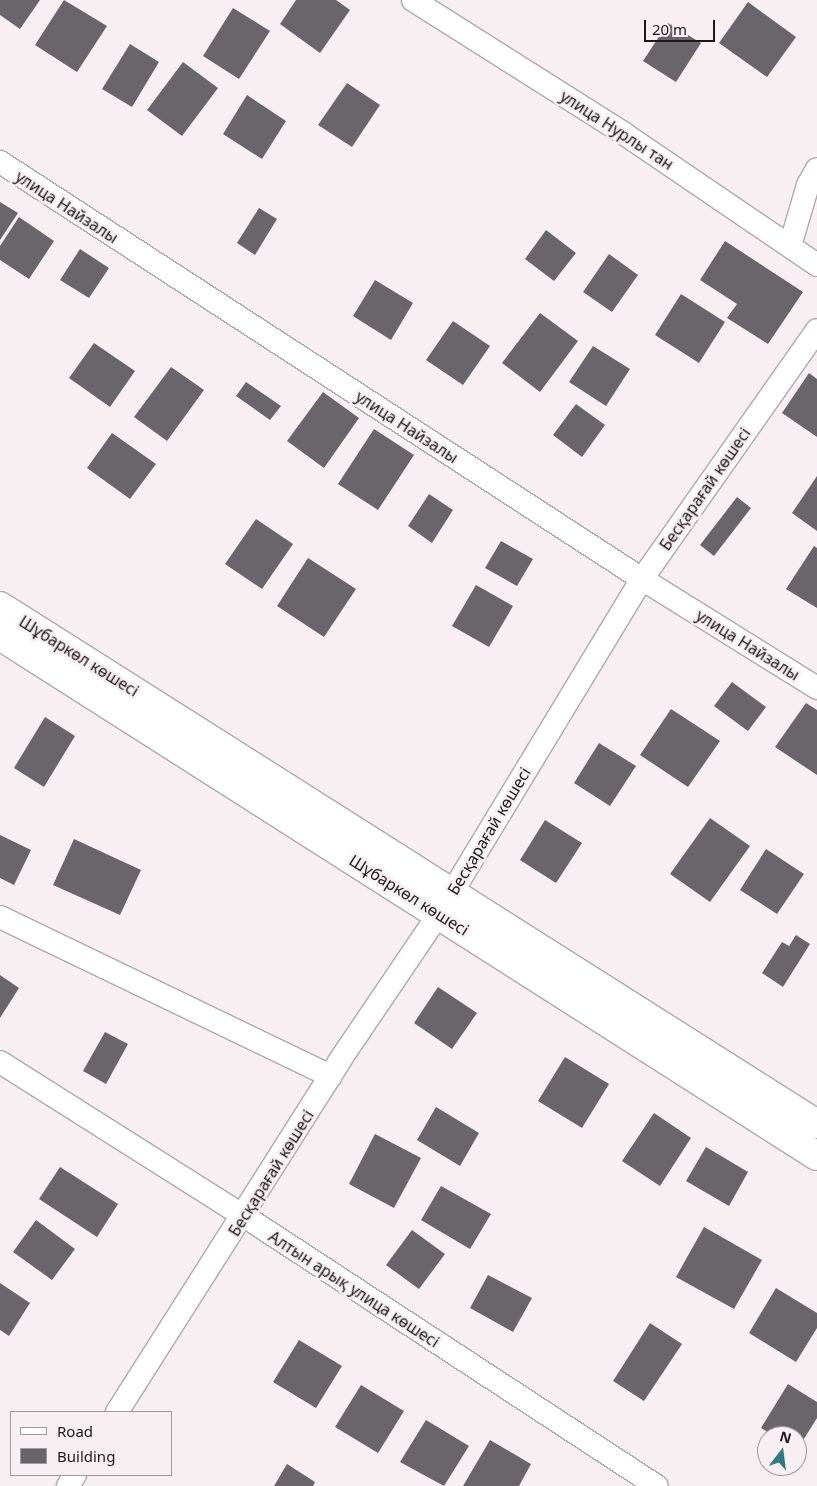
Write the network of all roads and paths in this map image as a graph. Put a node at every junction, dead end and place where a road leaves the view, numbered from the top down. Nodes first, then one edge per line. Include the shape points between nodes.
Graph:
1 (413, 0) edge
2 (0, 162) edge
3 (817, 169) edge
4 (790, 246) junction
5 (817, 265) edge
6 (817, 330) edge
7 (642, 579) junction
8 (0, 606) edge
9 (0, 636) edge
10 (817, 688) edge
11 (446, 903) junction
12 (0, 917) edge
13 (0, 1062) edge
14 (331, 1076) junction
15 (817, 1124) edge
16 (817, 1156) edge
17 (244, 1216) junction
18 (118, 1411) edge
19 (656, 1486) edge

1 - 4 street, улица Нурлы тан via 623,133
2 - 7 street, улица Найзалы
3 - 4 street via 808,185
4 - 5 street, улица Нурлы тан
6 - 7 street, Бесқарағай көшесі
7 - 10 street, улица Найзалы
7 - 11 street, Бесқарағай көшесі
8 - 11 street, Шұбаркөл көшесі
9 - 11 street, Шұбаркөл көшесі
11 - 14 street, Бесқарағай көшесі
11 - 15 street, Шұбаркөл көшесі
11 - 16 street, Шұбаркөл көшесі
12 - 14 street
13 - 17 street, Алтын арық улица көшесі
14 - 17 street, Бесқарағай көшесі
17 - 18 street, Бесқарағай көшесі
17 - 19 street, Алтын арық улица көшесі

